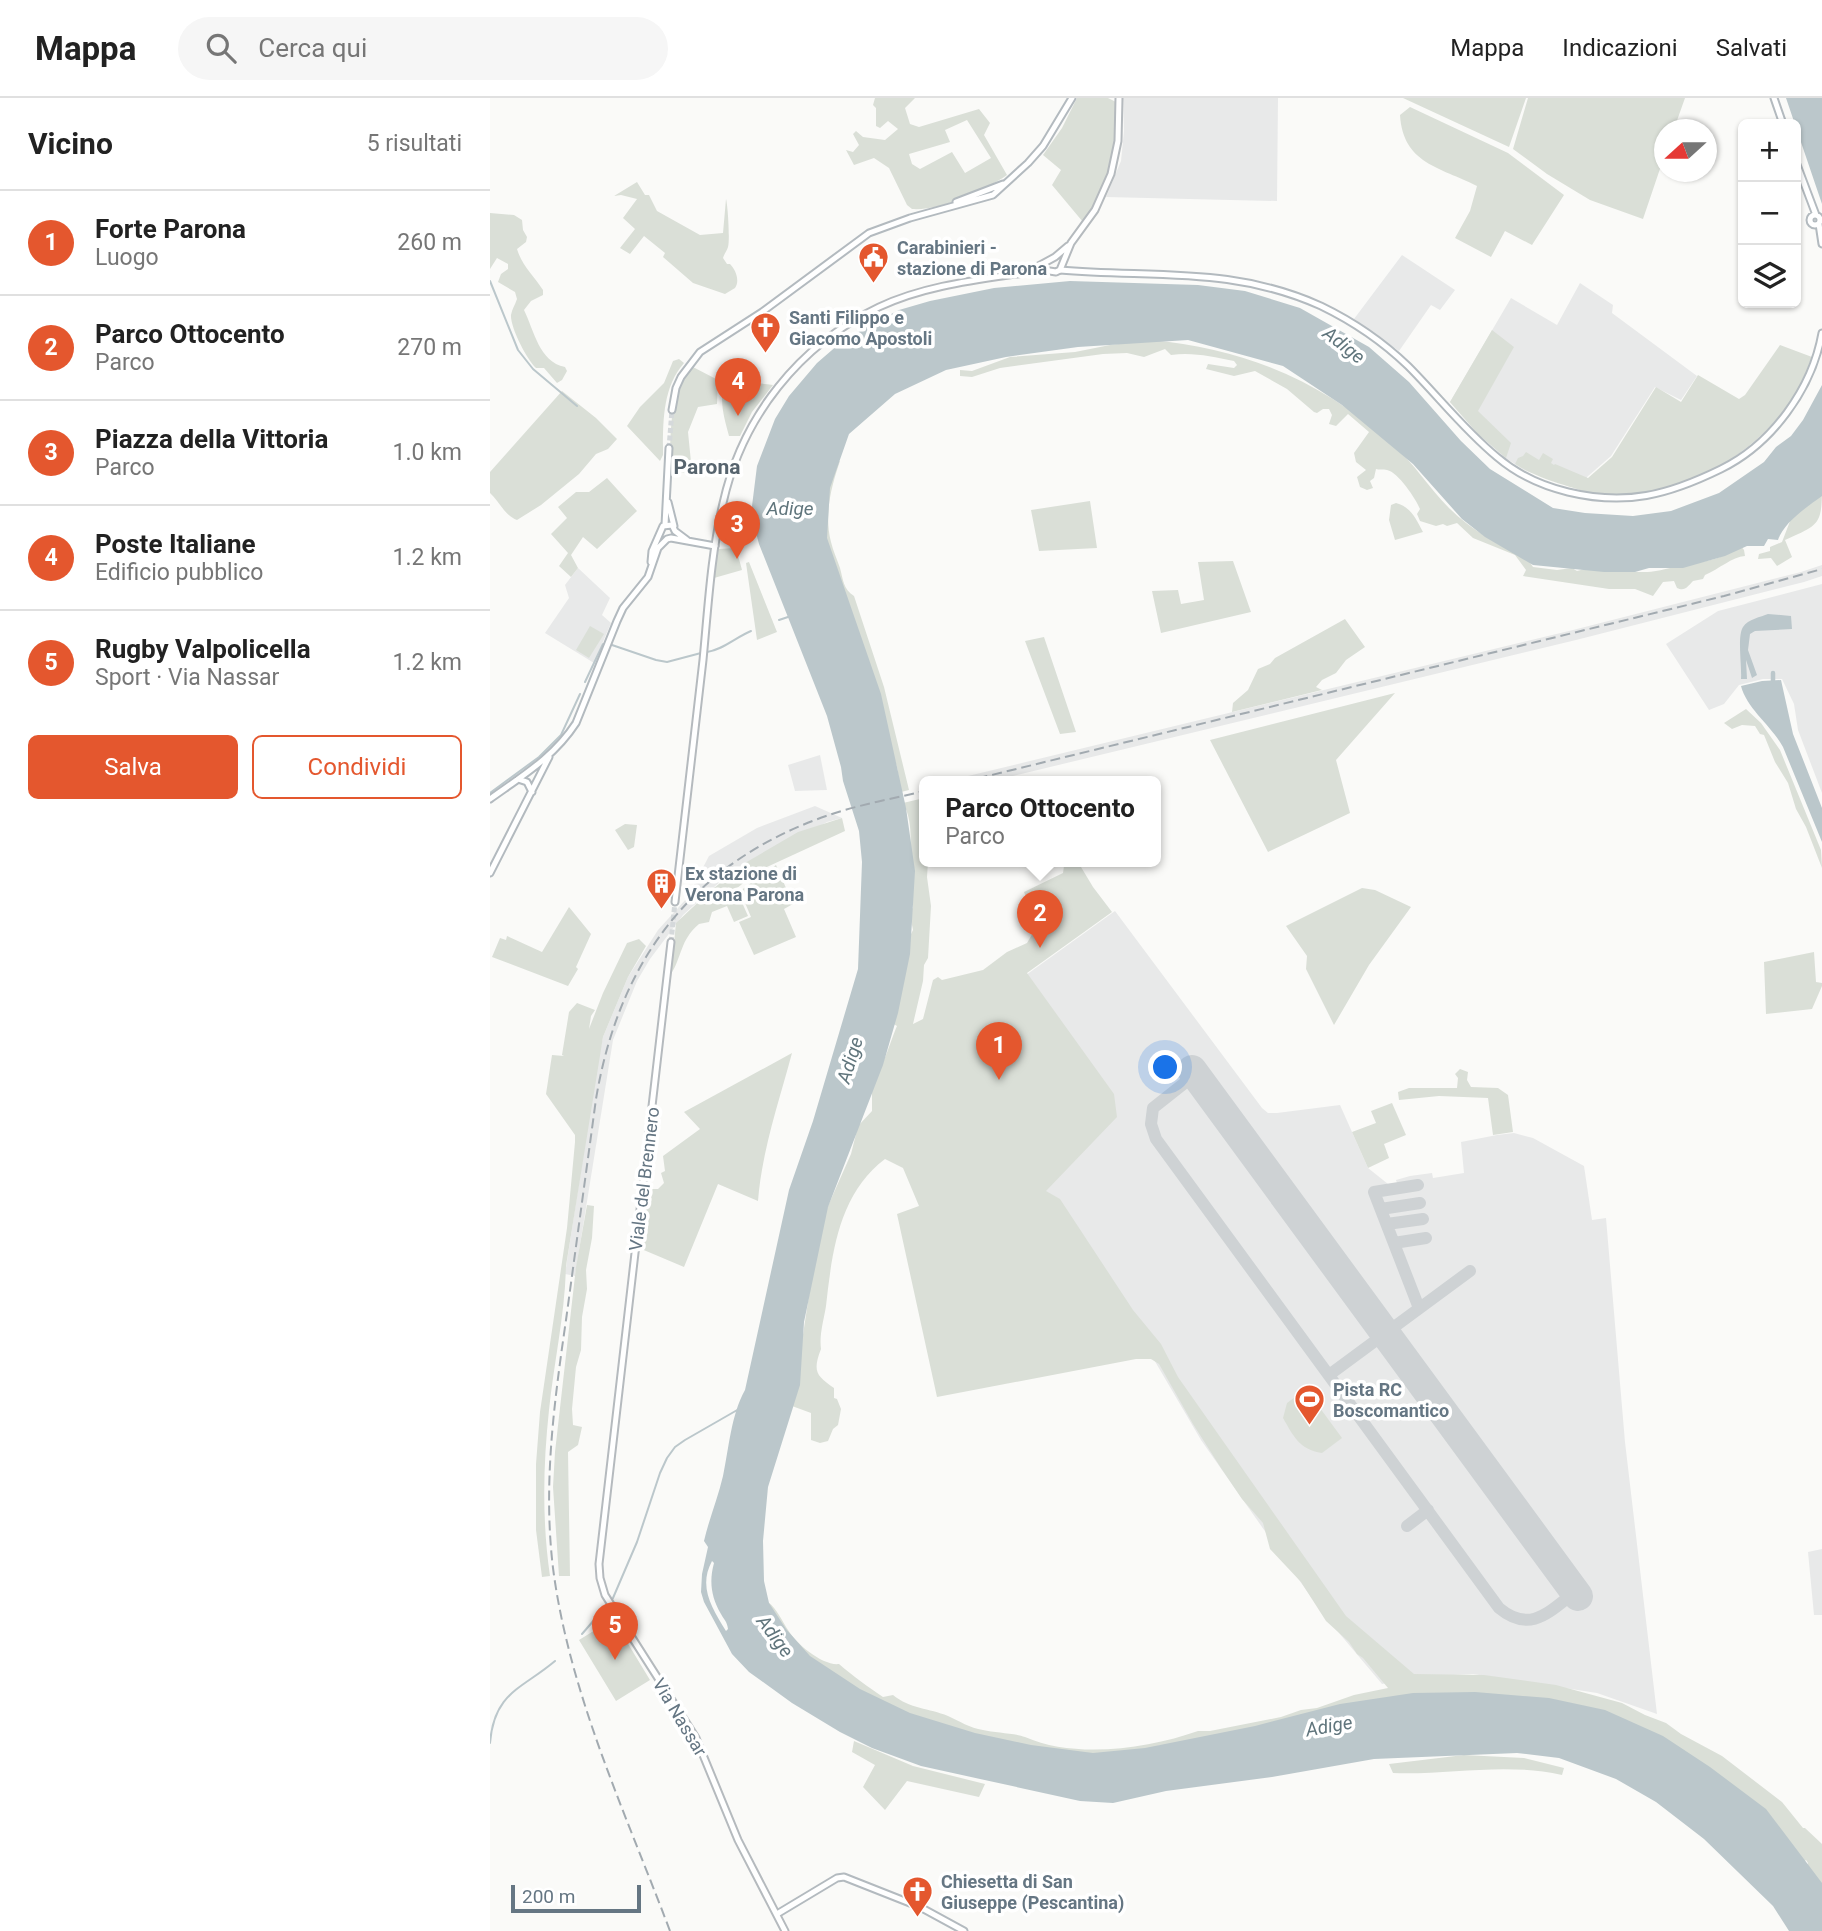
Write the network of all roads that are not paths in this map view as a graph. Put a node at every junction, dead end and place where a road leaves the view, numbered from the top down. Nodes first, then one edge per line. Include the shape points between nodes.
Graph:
1 (1072, 98) edge
2 (1119, 98) edge
3 (1774, 98) edge
4 (1781, 119) edge
5 (1801, 177) edge
6 (1009, 181) junction
7 (920, 215) junction
8 (1071, 243) junction
9 (1822, 244) edge
10 (1055, 257) junction
11 (1049, 261) junction
12 (1059, 267) junction
13 (1024, 273) junction
14 (1822, 333) edge
15 (672, 410) tunnel mouth
16 (669, 448) tunnel mouth
17 (666, 496) junction
18 (665, 525) junction
19 (675, 529) junction
20 (660, 532) junction
21 (669, 538) junction
22 (689, 542) junction
23 (715, 546) junction
24 (651, 567) junction
25 (552, 754) junction
26 (518, 779) junction
27 (532, 792) junction
28 (490, 799) edge
29 (490, 873) edge
30 (675, 902) tunnel mouth
31 (671, 942) tunnel mouth
32 (617, 1417) joint
33 (777, 1914) junction
34 (785, 1931) edge
35 (964, 1931) edge

1 - 6 main road via 1043,146
2 - 8 main road via 1118,141 1111,174 1095,210
3 - 4 main road
5 - 9 main road via 1813,216 1810,222 1816,225
6 - 7 main road
6 - 7 main road via 993,195
7 - 15 main road via 869,233 700,352 681,377
8 - 10 main road
8 - 12 main road
10 - 11 main road
10 - 12 main road
11 - 12 main road via 1048,268
11 - 13 main road
12 - 13 main road
12 - 14 main road via 1224,278 1279,289 1321,307 1392,352 1498,459 1548,487 1594,498 1651,496 1727,466 1776,427 1788,411 1805,384
13 - 23 main road via 948,285 880,307 830,336 779,385 752,424 727,486
16 - 17 main road
17 - 18 main road
17 - 19 main road
18 - 19 main road
18 - 20 main road
19 - 21 main road
19 - 22 main road
20 - 21 main road
20 - 24 main road
21 - 22 main road
21 - 24 main road via 658,548
22 - 23 main road
23 - 30 main road
24 - 25 main road via 644,584 623,608 576,723
25 - 26 main road
25 - 27 main road
26 - 27 main road via 527,782
26 - 28 main road
27 - 29 main road
31 - 32 main road, Viale del Brennero
32 - 33 main road, Via Nassar via 600,1578 611,1605 696,1738 738,1840
33 - 34 main road, Via Nassar
33 - 35 main road via 844,1877 920,1907

